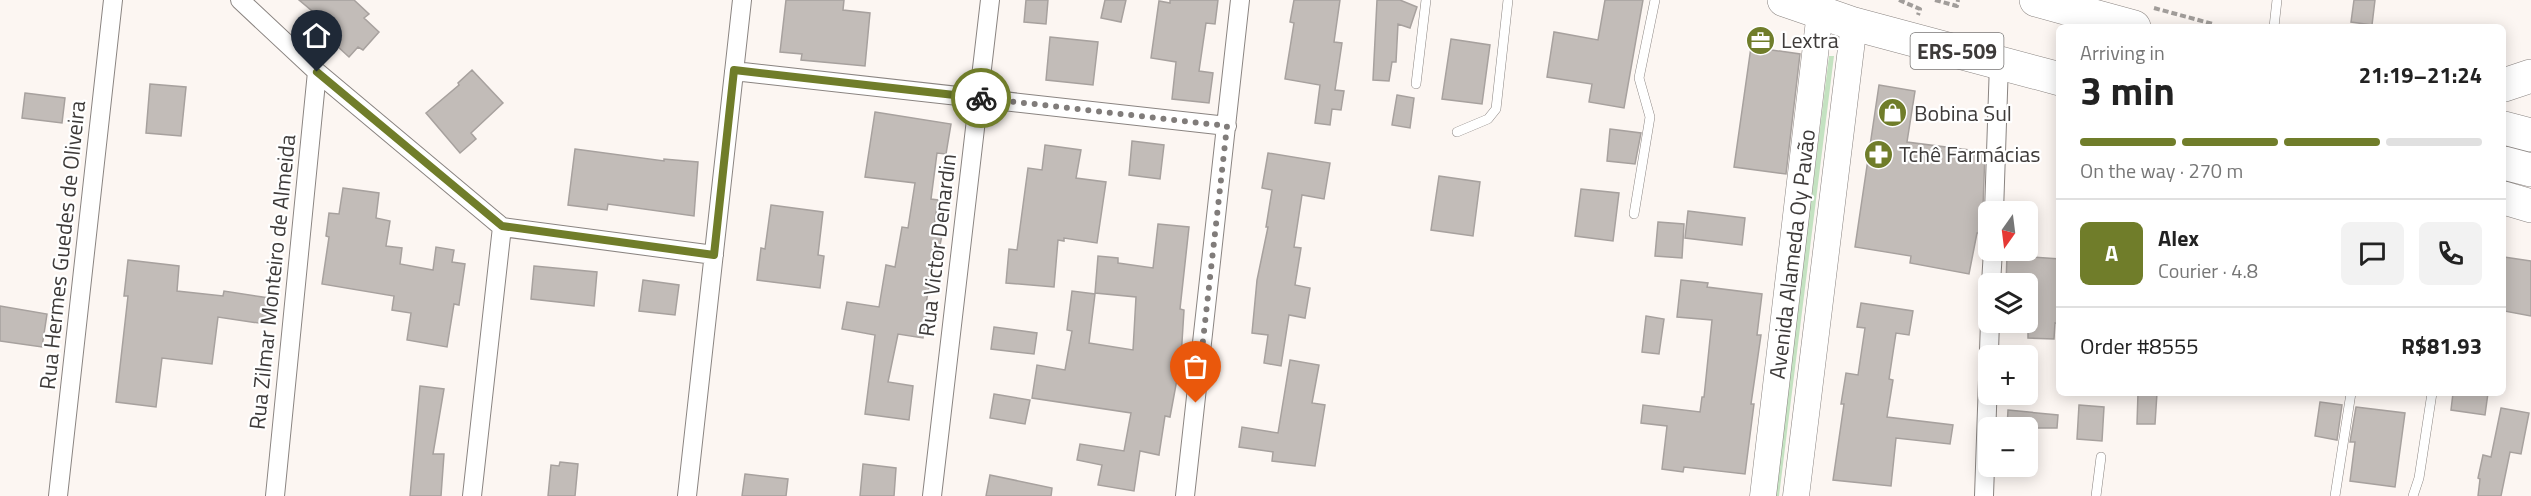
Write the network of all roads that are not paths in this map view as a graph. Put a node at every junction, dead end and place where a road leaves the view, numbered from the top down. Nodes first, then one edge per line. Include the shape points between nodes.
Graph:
1 (113, 0) edge
2 (240, 0) edge
3 (742, 0) edge
4 (990, 0) edge
5 (1240, 0) edge
6 (1426, 0) edge
7 (1508, 0) edge
8 (1655, 0) edge
9 (1784, 0) edge
10 (2036, 0) edge
11 (2277, 0) edge
12 (1820, 12) junction
13 (2140, 16) edge
14 (1854, 24) junction
15 (2274, 24) edge
16 (1999, 63) junction
17 (734, 70) junction
18 (317, 72) junction
19 (2531, 76) edge
20 (2056, 78) edge
21 (1416, 84) dead end
22 (2506, 84) edge
23 (978, 98) junction
24 (1227, 126) junction
25 (2506, 129) edge
26 (1457, 132) dead end
27 (2531, 135) edge
28 (2506, 164) edge
29 (2531, 170) edge
30 (2506, 199) edge
31 (1994, 201) edge
32 (2531, 206) edge
33 (1635, 214) dead end
34 (502, 226) junction
35 (714, 255) junction
36 (1990, 333) edge
37 (2351, 396) edge
38 (2432, 396) edge
39 (2101, 458) dead end
40 (58, 496) edge
41 (276, 496) edge
42 (472, 496) edge
43 (687, 496) edge
44 (932, 496) edge
45 (1185, 496) edge
46 (1763, 496) edge
47 (1796, 496) edge
48 (1984, 496) edge
49 (2096, 496) edge
50 (2335, 496) edge
51 (2413, 496) edge

1 - 40 street, Rua Hermes Guedes de Oliveira
2 - 18 street
3 - 17 street
4 - 23 street, Rua Victor Denardin
5 - 24 street
6 - 21 lane
7 - 26 lane via 1496,109 1488,118
8 - 33 lane via 1639,78 1650,117
9 - 12 highway, ERS-509
10 - 13 highway
11 - 15 lane
12 - 14 highway, ERS-509
12 - 46 street, Avenida Alameda Oy Pavão
14 - 16 highway, ERS-509
14 - 47 street, Avenida Alameda Oy Pavão
16 - 20 highway, ERS-509
16 - 31 street
17 - 23 street
17 - 35 street
18 - 34 street
18 - 41 street, Rua Zilmar Monteiro de Almeida
19 - 22 highway
23 - 24 street
23 - 44 street, Rua Victor Denardin
24 - 45 street
25 - 27 highway
28 - 29 highway
30 - 32 highway
34 - 35 street
34 - 42 street
35 - 43 street
36 - 48 street
37 - 50 lane
38 - 51 lane via 2420,478
39 - 49 lane

